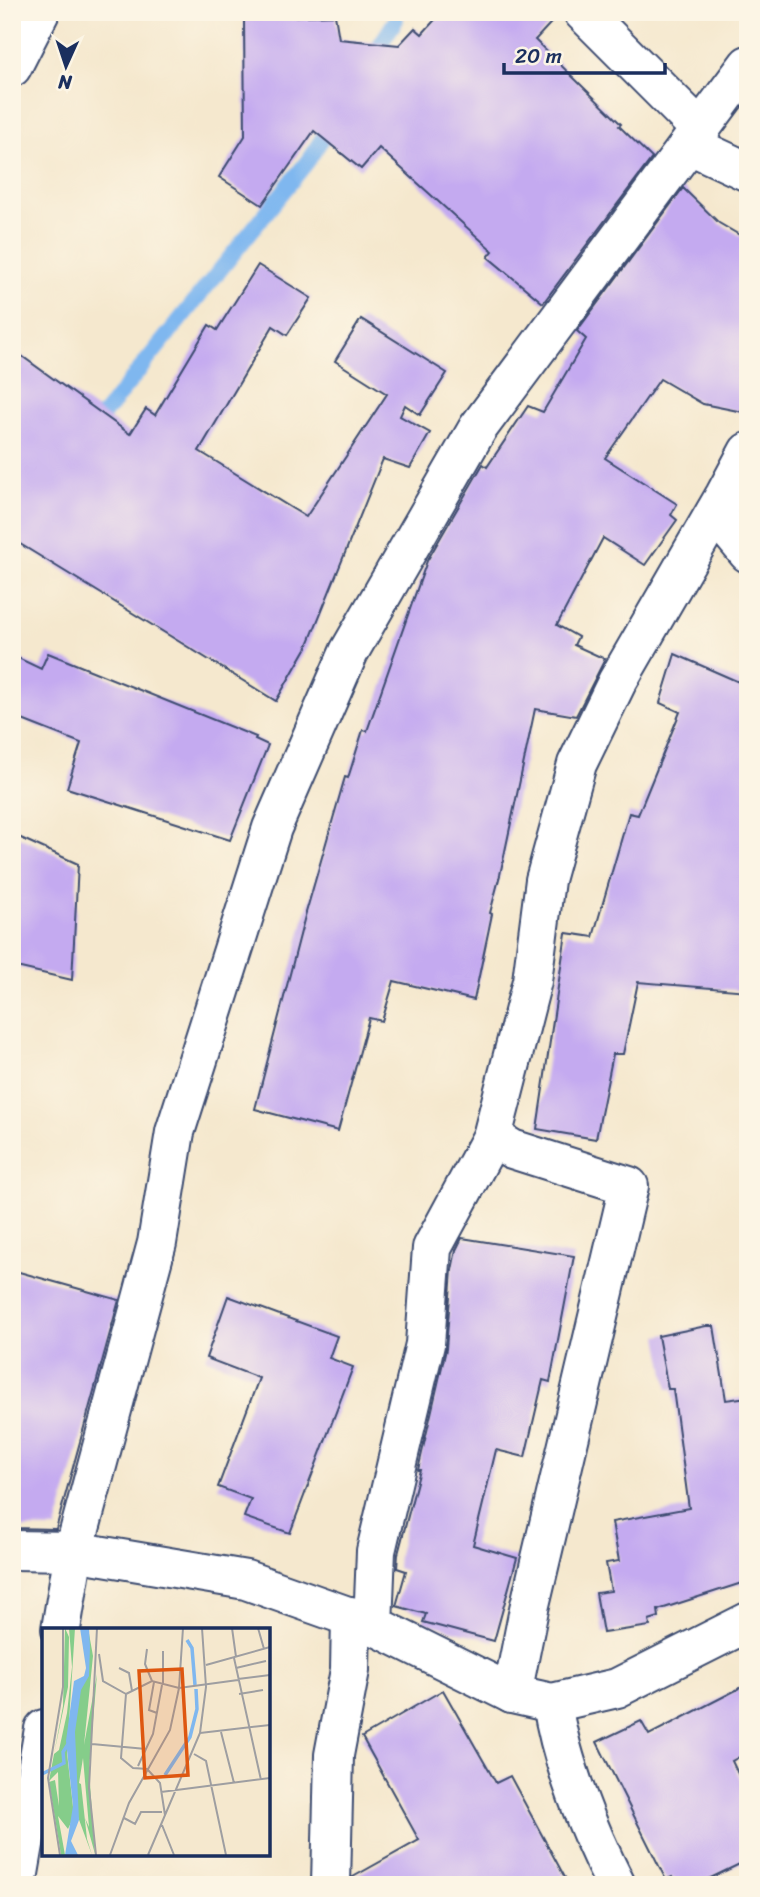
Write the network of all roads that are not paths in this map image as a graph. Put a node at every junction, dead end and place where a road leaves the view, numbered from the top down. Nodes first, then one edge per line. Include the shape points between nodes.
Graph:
1 (40, 12) edge
2 (583, 12) edge
3 (748, 65) edge
4 (12, 67) edge
5 (696, 137) junction
6 (748, 172) edge
7 (748, 452) edge
8 (715, 513) junction
9 (748, 553) edge
10 (492, 1137) junction
11 (12, 1550) edge
12 (74, 1551) junction
13 (362, 1620) junction
14 (748, 1622) edge
15 (61, 1628) edge
16 (512, 1694) junction
17 (552, 1703) junction
18 (42, 1741) edge
19 (17, 1885) edge
20 (331, 1885) edge
21 (616, 1885) edge

1 - 4 street
2 - 5 street
3 - 5 street
5 - 6 street
5 - 12 street via 478,428 349,652 272,828 174,1132 158,1243
7 - 8 street
8 - 9 street
8 - 10 street via 617,682 577,764 545,880 532,981
10 - 13 street via 432,1248 425,1344
10 - 16 street via 512,1149 629,1186
11 - 12 street
12 - 13 street via 246,1580
12 - 15 street
13 - 16 street
13 - 20 street via 334,1755
14 - 17 street via 617,1688
16 - 17 street
17 - 21 street via 555,1726 592,1838
18 - 19 street

